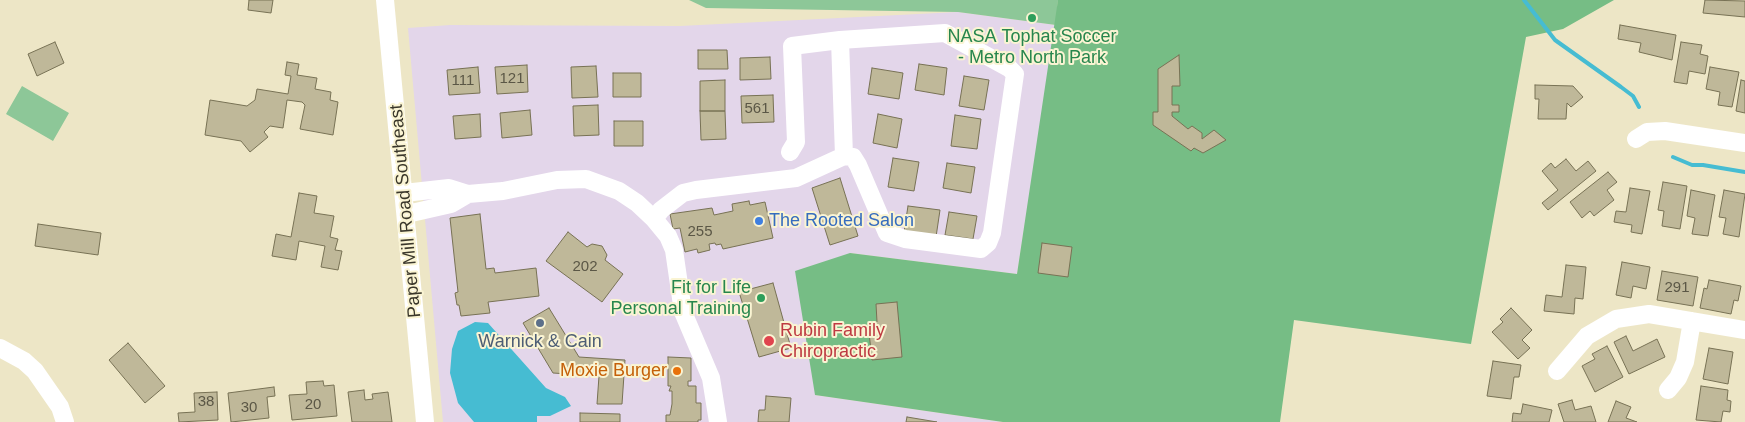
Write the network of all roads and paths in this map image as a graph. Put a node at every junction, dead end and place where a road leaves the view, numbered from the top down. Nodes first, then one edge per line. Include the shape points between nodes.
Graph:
1 (385, 0) edge
2 (840, 40) junction
3 (1636, 139) dead end
4 (1745, 143) edge
5 (790, 152) dead end
6 (844, 156) junction
7 (404, 193) junction
8 (468, 194) junction
9 (406, 214) junction
10 (654, 219) junction
11 (1692, 321) junction
12 (1745, 330) edge
13 (0, 348) edge
14 (1557, 371) dead end
15 (1668, 390) dead end
16 (65, 422) edge
17 (425, 422) edge
18 (718, 422) edge

1 - 7 street, Paper Mill Road Southeast
2 - 5 street via 792,46 796,142
2 - 6 street
2 - 6 street via 945,33 1009,68 1015,74 1016,84 992,233 981,249 905,240 887,233 858,165 853,157
3 - 4 street via 1647,132 1665,131
6 - 10 street via 796,178 696,190 674,199
7 - 8 street via 450,188
7 - 9 street, Paper Mill Road Southeast
8 - 9 street via 451,204
8 - 10 street via 504,191 558,180 586,179 624,194
9 - 17 street, Paper Mill Road Southeast
10 - 18 street via 668,236 674,250 683,312 711,378
11 - 12 street
11 - 14 street via 1649,314 1616,319 1587,336
11 - 15 street via 1685,362
13 - 16 street via 36,372 60,407

